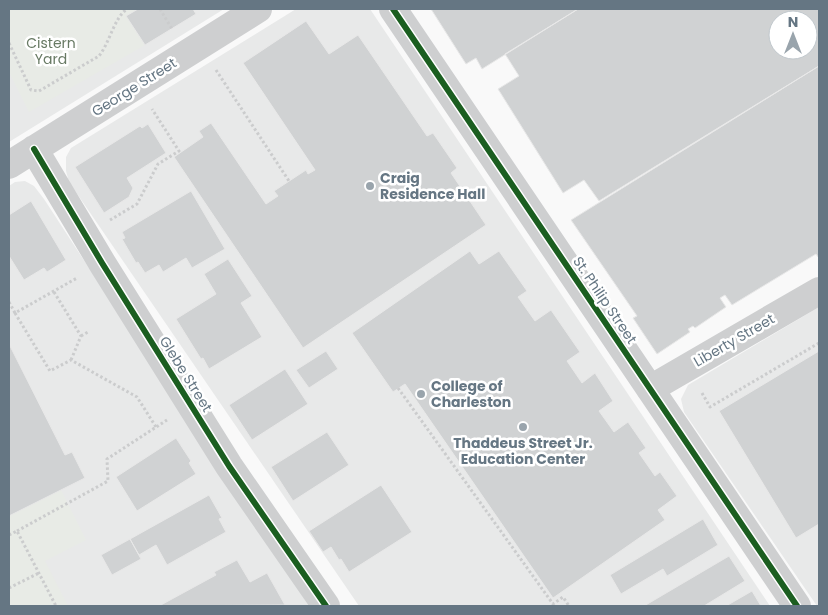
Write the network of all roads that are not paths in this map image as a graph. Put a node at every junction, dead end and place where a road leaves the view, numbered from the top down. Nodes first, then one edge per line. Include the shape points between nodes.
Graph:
1 (258, 9) edge
2 (393, 9) edge
3 (34, 149) junction
4 (9, 165) edge
5 (819, 291) edge
6 (650, 389) junction
7 (326, 606) edge
8 (797, 606) edge

1 - 3 street, George Street
2 - 6 street, St. Philip Street
3 - 4 street, George Street
3 - 7 street, Glebe Street via 229,466
5 - 6 street, Liberty Street
6 - 8 street, St. Philip Street

